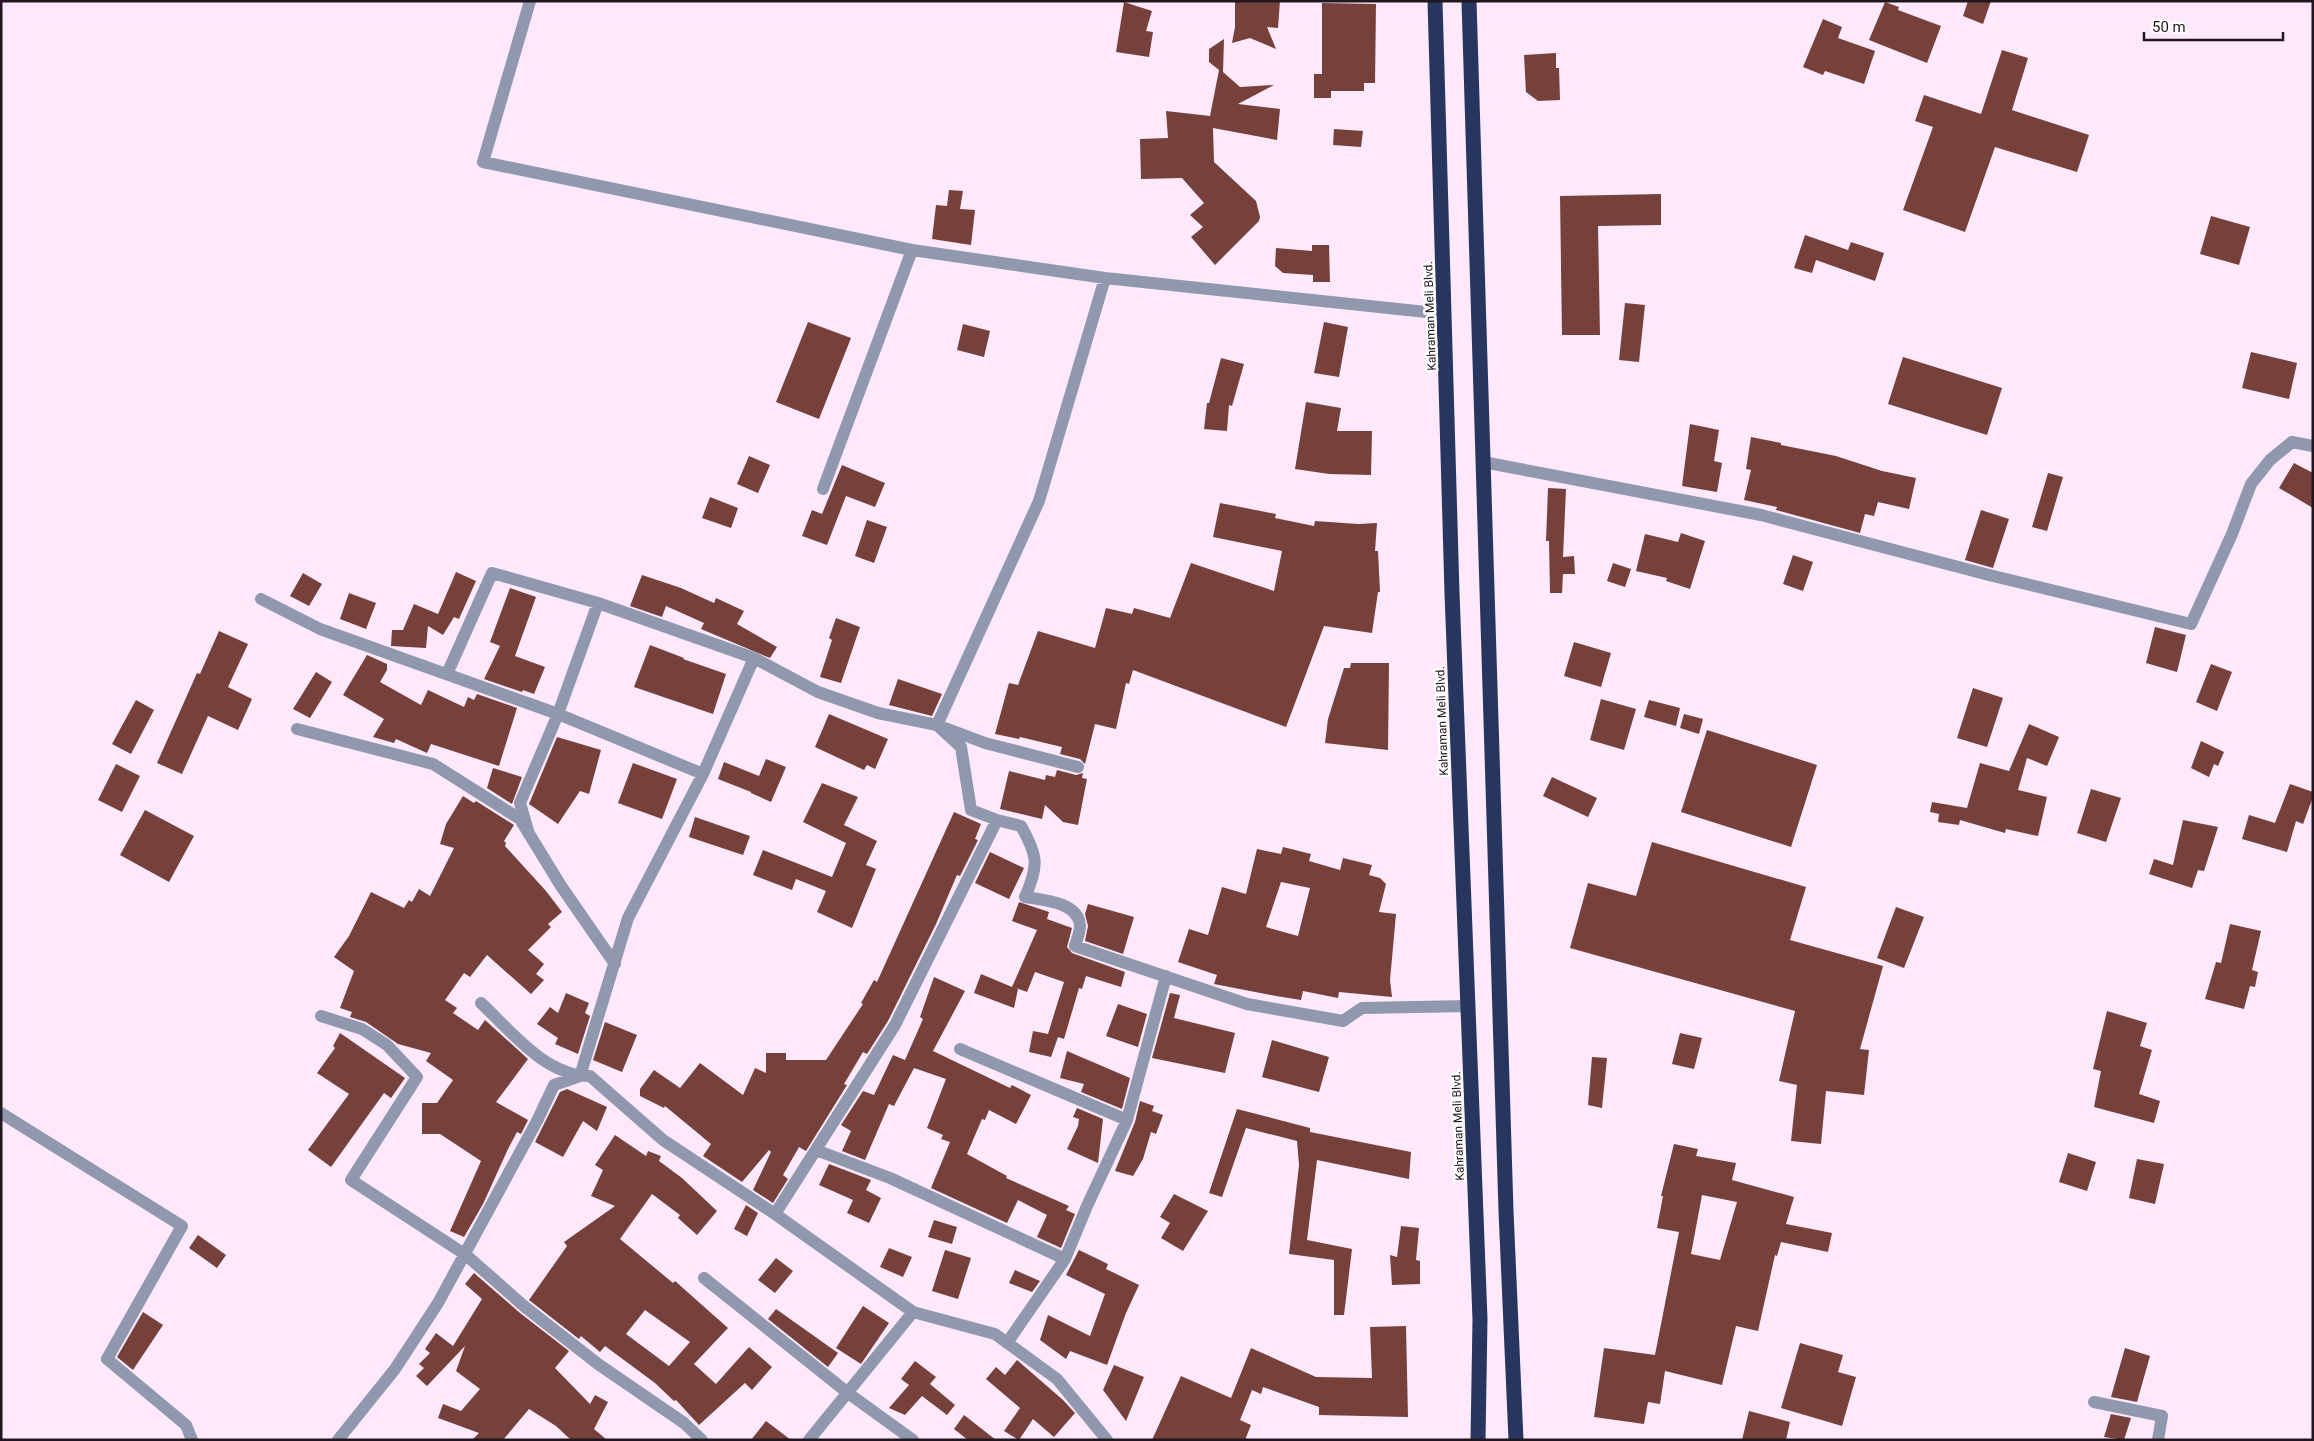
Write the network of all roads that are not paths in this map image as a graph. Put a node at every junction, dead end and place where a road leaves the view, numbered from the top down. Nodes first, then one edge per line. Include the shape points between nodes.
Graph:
1 (530, 1) edge
2 (1435, 1) edge
3 (1470, 1) edge
4 (912, 250) junction
5 (1105, 278) junction
6 (1445, 314) junction
7 (2313, 446) edge
8 (1483, 462) junction
9 (823, 488) dead end
10 (261, 599) dead end
11 (598, 603) junction
12 (754, 658) junction
13 (447, 674) junction
14 (558, 714) junction
15 (937, 725) junction
16 (297, 729) dead end
17 (1078, 767) dead end
18 (703, 774) junction
19 (997, 820) junction
20 (529, 834) junction
21 (615, 964) junction
22 (1166, 976) junction
23 (481, 1003) dead end
24 (1469, 1006) junction
25 (321, 1016) dead end
26 (960, 1049) dead end
27 (580, 1076) junction
28 (1, 1113) edge
29 (1127, 1120) junction
30 (816, 1150) junction
31 (775, 1214) junction
32 (466, 1255) junction
33 (1065, 1259) junction
34 (704, 1278) dead end
35 (913, 1312) junction
36 (1007, 1343) junction
37 (848, 1393) junction
38 (2094, 1402) dead end
39 (192, 1440) edge
40 (338, 1440) edge
41 (702, 1440) edge
42 (809, 1440) edge
43 (912, 1440) edge
44 (1107, 1440) edge
45 (1478, 1440) edge
46 (1516, 1440) edge
47 (2158, 1440) edge

1 - 4 street via 483,162
2 - 6 highway, Kahraman Meli Blvd.
3 - 8 highway
4 - 5 street
4 - 9 street
5 - 6 street
5 - 15 street via 1039,501
6 - 24 highway, Kahraman Meli Blvd. via 1452,594
7 - 8 street via 2292,442 2270,460 2250,484 2232,534 2191,624 1762,515
8 - 46 highway
10 - 13 street via 320,629
11 - 12 street
11 - 13 street via 492,573
11 - 14 street
12 - 15 street via 818,692 878,712
12 - 18 street
13 - 14 street
14 - 18 street
14 - 20 street via 520,803
15 - 17 street via 984,743
15 - 19 street via 961,747 972,810
16 - 20 street via 433,764 520,819
18 - 21 street via 628,918
19 - 22 street via 1021,826 1031,844 1036,866 1025,897 1058,903 1074,912 1080,926 1076,946
19 - 30 street via 895,1025
20 - 21 street
21 - 27 street
22 - 24 street via 1247,1004 1342,1021 1362,1008
22 - 29 street
23 - 27 street via 546,1062
24 - 45 highway, Kahraman Meli Blvd. via 1480,1320
25 - 32 street via 362,1028 387,1046 417,1077 351,1180
26 - 29 street
27 - 31 street via 590,1076 664,1140
27 - 32 street via 554,1085
28 - 39 street via 182,1226 107,1359 186,1425
29 - 33 street
30 - 31 street
30 - 33 street via 890,1178
31 - 35 street
32 - 40 street via 395,1369
32 - 41 street via 525,1307 598,1364 684,1422
33 - 36 street
34 - 37 street
35 - 36 street via 995,1334
35 - 37 street
36 - 44 street via 1057,1379
37 - 42 street
37 - 43 street
38 - 47 street via 2162,1416

